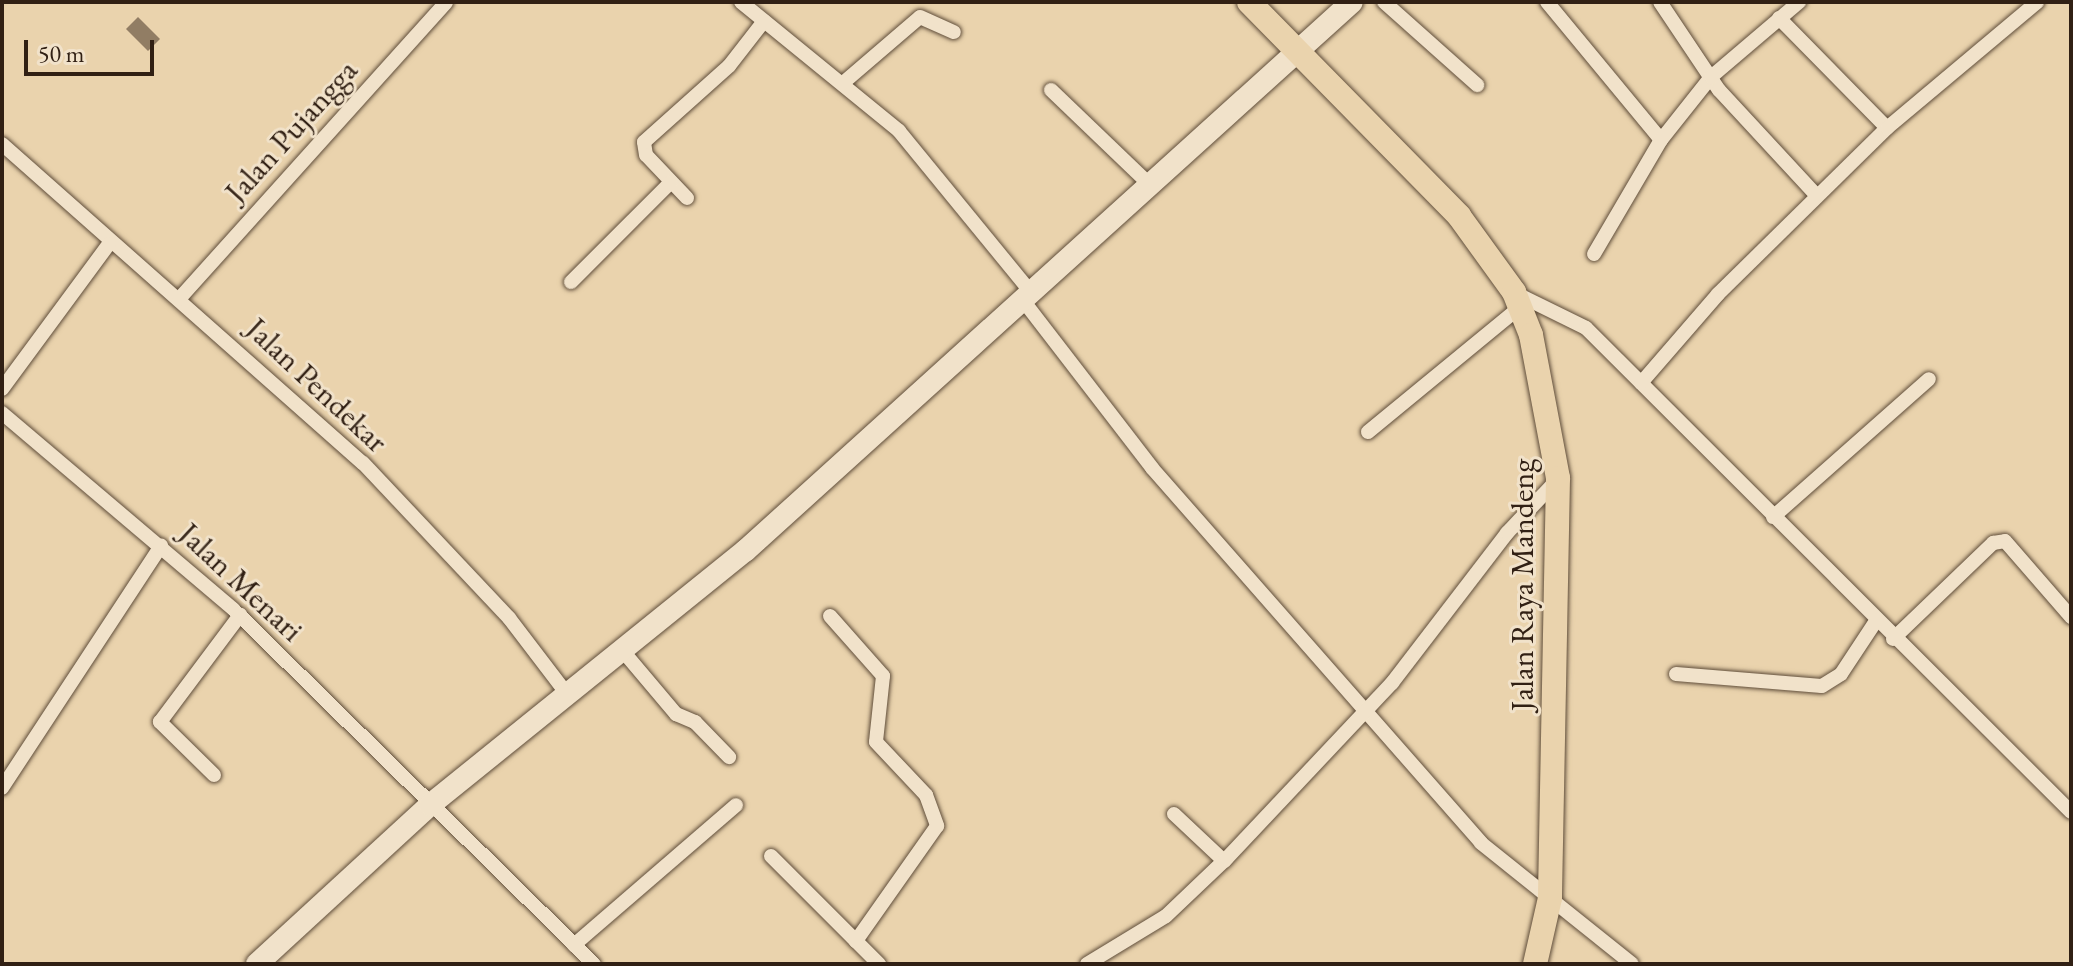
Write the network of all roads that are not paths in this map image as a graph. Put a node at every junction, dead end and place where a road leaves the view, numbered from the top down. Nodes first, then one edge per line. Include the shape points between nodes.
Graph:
1 (446, 2) edge
2 (741, 2) edge
3 (1249, 2) edge
4 (1352, 2) edge
5 (1384, 2) edge
6 (1547, 2) edge
7 (1660, 2) edge
8 (1799, 2) edge
9 (2037, 2) edge
10 (1779, 18) junction
11 (764, 21) junction
12 (954, 32) dead end
13 (1299, 54) junction
14 (1711, 77) junction
15 (843, 83) junction
16 (1477, 85) dead end
17 (1051, 90) dead end
18 (1887, 128) junction
19 (1661, 140) junction
20 (2, 144) edge
21 (671, 182) junction
22 (1150, 185) junction
23 (1817, 196) junction
24 (687, 198) dead end
25 (109, 244) junction
26 (1594, 254) dead end
27 (571, 282) dead end
28 (1026, 296) junction
29 (179, 299) junction
30 (1517, 300) junction
31 (1929, 379) dead end
32 (1641, 383) junction
33 (2, 389) edge
34 (2, 413) edge
35 (1368, 432) dead end
36 (1558, 478) junction
37 (1773, 517) junction
38 (161, 546) junction
39 (240, 615) junction
40 (830, 616) dead end
41 (2071, 617) edge
42 (1876, 621) junction
43 (1893, 639) junction
44 (622, 650) junction
45 (1676, 674) dead end
46 (567, 694) junction
47 (1363, 712) junction
48 (729, 757) dead end
49 (214, 775) dead end
50 (2, 788) edge
51 (430, 805) junction
52 (736, 805) dead end
53 (2071, 812) edge
54 (1174, 814) dead end
55 (771, 856) dead end
56 (1224, 861) junction
57 (1550, 898) junction
58 (856, 941) junction
59 (574, 945) junction
60 (257, 964) edge
61 (594, 964) edge
62 (879, 964) edge
63 (1087, 964) edge
64 (1535, 964) edge
65 (1632, 964) edge

1 - 29 street, Jalan Pujangga
2 - 11 street
3 - 13 highway, Jalan Raya Mandeng
4 - 13 main road
5 - 16 street
6 - 19 street
7 - 14 street
8 - 10 street
9 - 18 street
10 - 14 street
10 - 18 street
11 - 15 street
11 - 21 street via 729,66 644,142 646,155
12 - 15 street via 916,19
13 - 22 main road
13 - 30 highway, Jalan Raya Mandeng via 1459,216
14 - 19 street
14 - 23 street
15 - 28 street via 899,131
17 - 22 street
18 - 23 street
19 - 26 street
20 - 25 street, Jalan Pendekar
21 - 24 street
21 - 27 street
22 - 28 main road
23 - 32 street via 1718,294
25 - 29 street, Jalan Pendekar
25 - 33 street
28 - 44 main road via 745,551
28 - 47 street via 1152,468
29 - 46 street, Jalan Pendekar via 363,463 509,618
30 - 32 street via 1586,328
30 - 35 street
30 - 36 highway, Jalan Raya Mandeng via 1545,391
31 - 37 street
32 - 37 street
34 - 38 street, Jalan Menari
36 - 47 street
36 - 57 highway, Jalan Raya Mandeng
37 - 42 street
38 - 39 street, Jalan Menari
38 - 50 street
39 - 49 street via 160,722
39 - 51 street, Jalan Menari
40 - 58 street via 883,676 876,742 926,795 937,826
41 - 43 street via 2005,541 1993,543
42 - 43 street
42 - 45 street via 1841,674 1822,686
43 - 53 street
44 - 46 main road
44 - 48 street via 676,714 695,722
46 - 51 main road
47 - 56 street
47 - 57 street via 1481,843
51 - 59 street, Jalan Menari
51 - 60 main road
52 - 59 street
54 - 56 street
55 - 58 street
56 - 63 street via 1166,916
57 - 64 highway, Jalan Raya Mandeng
57 - 65 street
58 - 62 street
59 - 61 street, Jalan Menari

